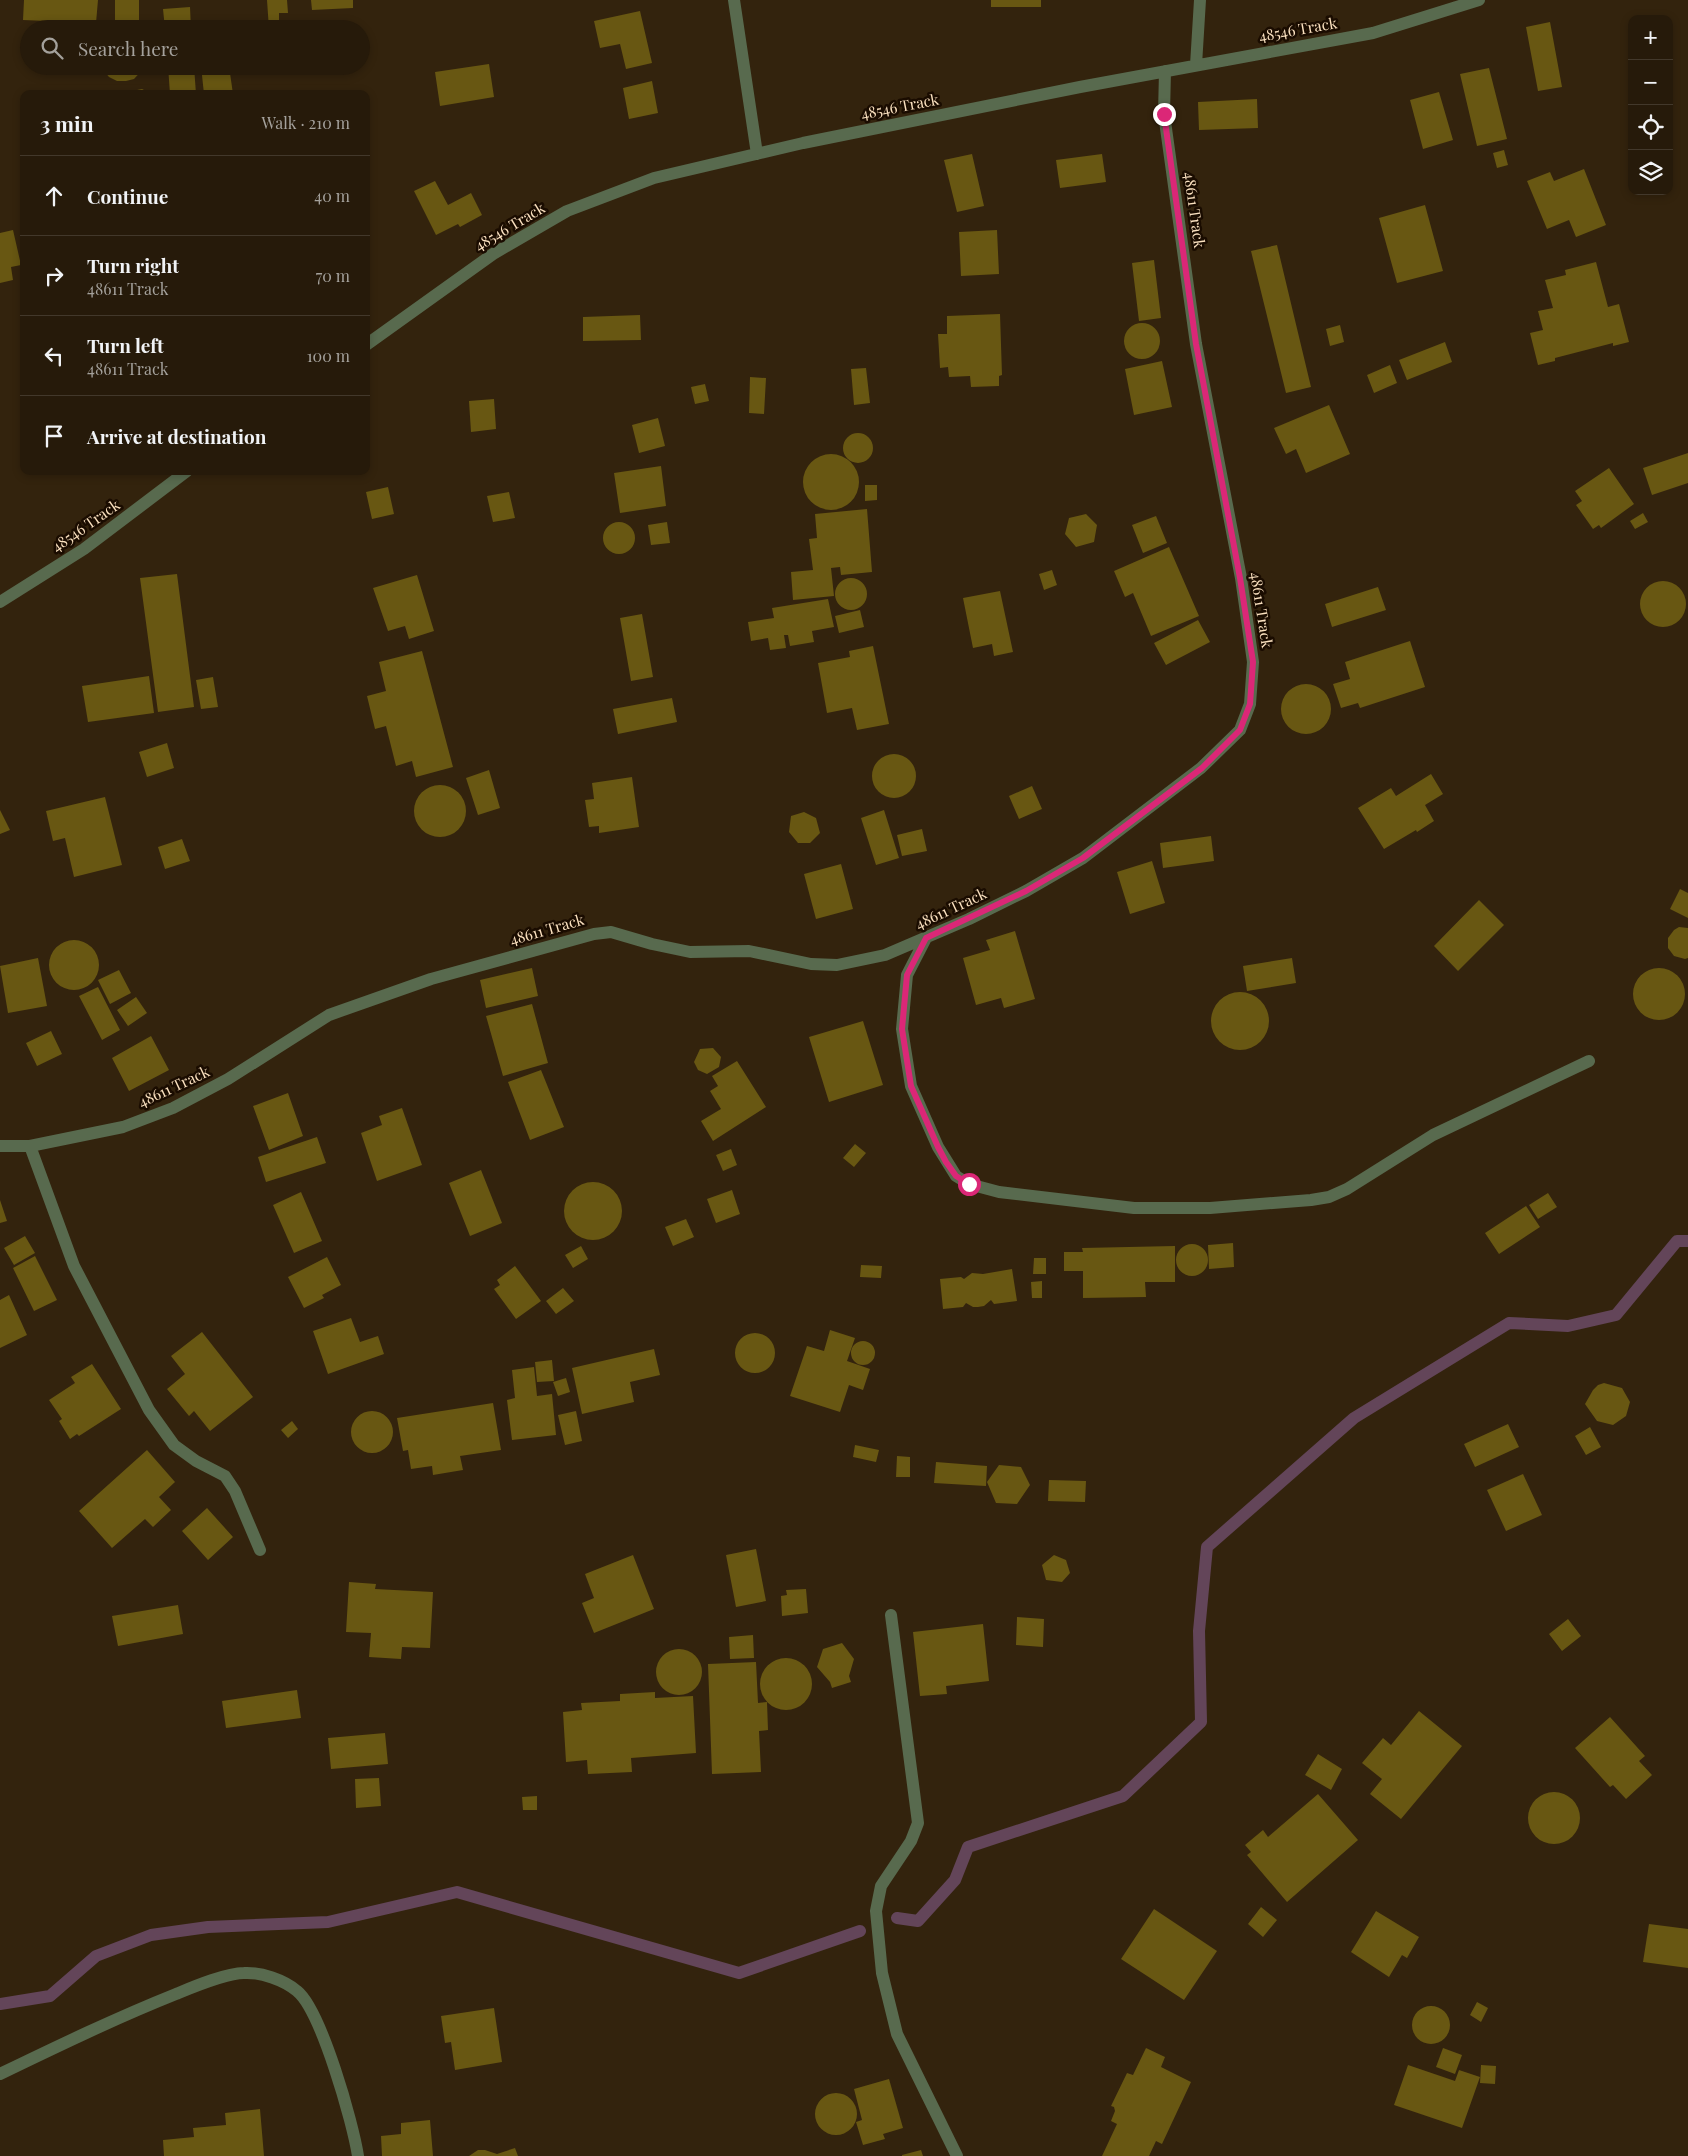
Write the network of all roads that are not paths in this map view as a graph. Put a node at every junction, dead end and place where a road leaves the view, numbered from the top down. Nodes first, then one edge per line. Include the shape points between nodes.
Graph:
1 (734, 0) edge
2 (1200, 0) edge
3 (1479, 0) edge
4 (1196, 64) junction
5 (1165, 71) junction
6 (757, 154) junction
7 (370, 342) edge
8 (182, 475) edge
9 (0, 602) edge
10 (926, 938) junction
11 (1589, 1061) dead end
12 (0, 1146) edge
13 (30, 1146) junction
14 (260, 1550) dead end
15 (891, 1615) dead end
16 (0, 2074) edge
17 (358, 2156) edge
18 (958, 2156) edge

1 - 6 street
2 - 4 street
3 - 4 street, 48546 Track via 1373,33
4 - 5 street, 48546 Track
5 - 6 street, 48546 Track
5 - 10 street, 48611 Track via 1164,114 1195,334 1253,662 1250,704 1240,730 1202,768 1083,858 1026,891
6 - 7 street, 48546 Track via 654,178 567,211 493,254
8 - 9 street, 48546 Track via 84,549
10 - 11 street via 907,975 905,993 902,1029 911,1086 938,1147 956,1176 969,1184 1000,1192 1134,1208 1210,1208 1329,1197 1433,1135
10 - 13 street, 48611 Track via 885,955 837,965 803,963 749,951 690,952 611,932 594,934 431,979 329,1015 273,1052 173,1108 123,1127
12 - 13 street, 48611 Track
13 - 14 street via 74,1266 149,1410 174,1445 225,1476 235,1491
15 - 18 street via 918,1823 911,1841 881,1886 876,1911 882,1973 897,2034
16 - 17 street via 202,1983 244,1973 275,1978 298,1991 312,2009 354,2129

